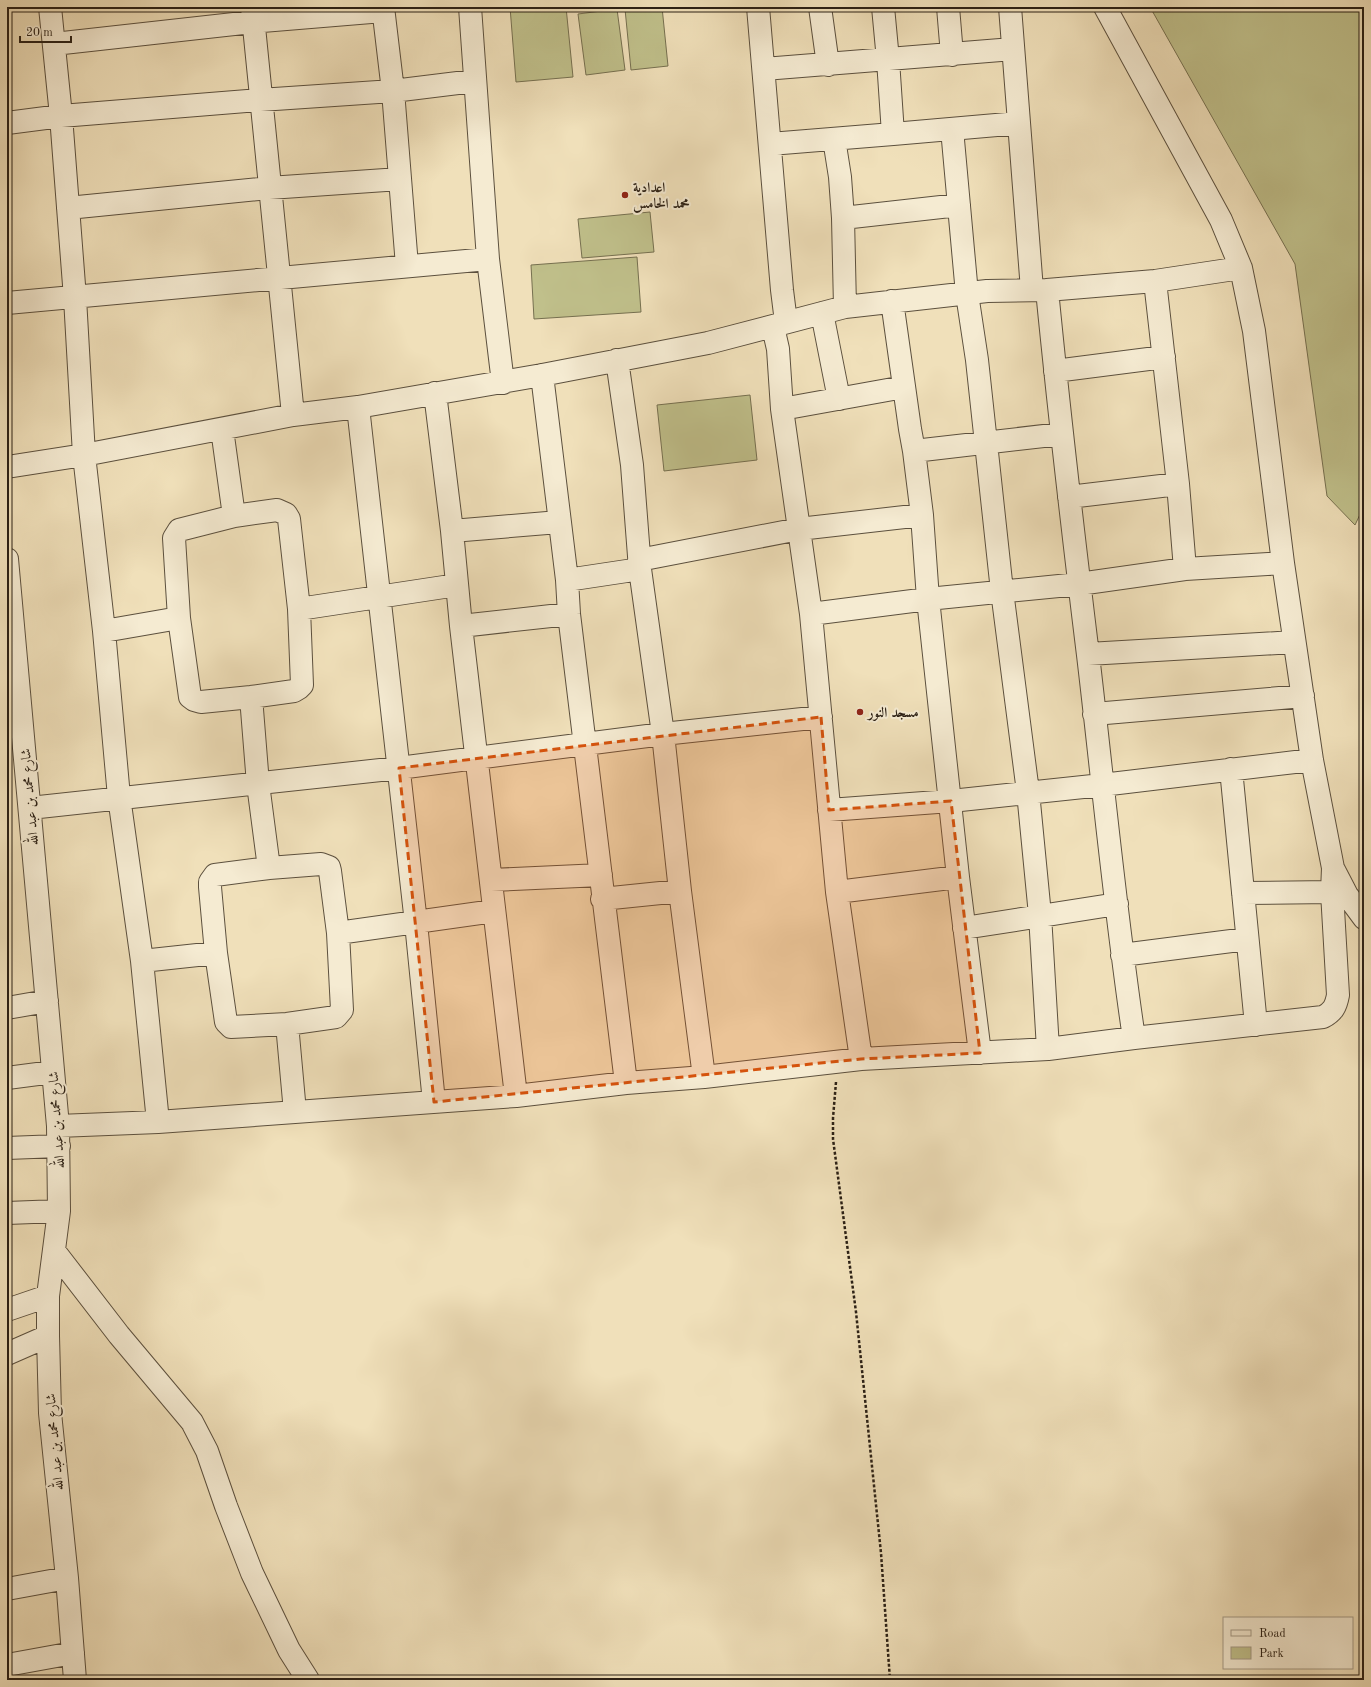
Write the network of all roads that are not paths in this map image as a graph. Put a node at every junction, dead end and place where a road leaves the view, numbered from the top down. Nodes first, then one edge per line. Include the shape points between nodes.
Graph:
1 (50, 7) edge
2 (470, 7) edge
3 (758, 7) edge
4 (820, 7) edge
5 (883, 7) edge
6 (948, 7) edge
7 (1010, 7) edge
8 (1106, 7) edge
9 (383, 9) edge
10 (252, 14) edge
11 (54, 44) junction
12 (1012, 50) junction
13 (952, 55) junction
14 (888, 60) junction
15 (828, 65) junction
16 (764, 69) junction
17 (474, 80) junction
18 (392, 91) junction
19 (260, 100) junction
20 (61, 116) junction
21 (7, 123) edge
22 (1019, 123) junction
23 (952, 129) junction
24 (893, 134) junction
25 (834, 139) junction
26 (770, 144) junction
27 (400, 179) junction
28 (269, 188) junction
29 (959, 205) junction
30 (68, 208) junction
31 (842, 218) junction
32 (488, 259) junction
33 (407, 266) junction
34 (1241, 268) junction
35 (280, 279) junction
36 (1155, 281) junction
37 (1040, 290) junction
38 (967, 294) junction
39 (75, 298) junction
40 (892, 301) junction
41 (7, 303) edge
42 (845, 307) junction
43 (822, 313) junction
44 (780, 324) junction
45 (1164, 357) junction
46 (617, 360) junction
47 (1055, 371) junction
48 (542, 375) junction
49 (503, 382) junction
50 (904, 387) junction
51 (434, 393) junction
52 (839, 399) junction
53 (358, 406) junction
54 (782, 409) junction
55 (293, 416) junction
56 (222, 429) junction
57 (1061, 434) junction
58 (985, 443) junction
59 (914, 451) junction
60 (84, 455) junction
61 (7, 467) edge
62 (1178, 484) junction
63 (1069, 497) junction
64 (922, 515) junction
65 (234, 516) junction
66 (559, 522) junction
67 (798, 529) junction
68 (452, 531) junction
69 (1283, 562) junction
70 (639, 565) junction
71 (1185, 569) junction
72 (8, 570) edge
73 (567, 580) junction
74 (1079, 584) junction
75 (457, 585) junction
76 (1002, 591) junction
77 (379, 597) junction
78 (928, 599) junction
79 (299, 609) junction
80 (569, 614) junction
81 (811, 614) junction
82 (179, 618) junction
83 (461, 626) junction
84 (104, 631) junction
85 (1294, 642) junction
86 (1088, 654) junction
87 (1303, 696) junction
88 (251, 697) junction
89 (1094, 714) junction
90 (821, 717) junction
91 (663, 734) junction
92 (584, 745) junction
93 (476, 758) junction
94 (1312, 760) junction
95 (399, 768) junction
96 (1231, 769) junction
97 (258, 784) junction
98 (1102, 786) junction
99 (1028, 792) junction
100 (119, 797) junction
101 (951, 801) junction
102 (30, 808) junction
103 (829, 810) junction
104 (269, 868) junction
105 (1333, 868) junction
106 (600, 875) junction
107 (958, 877) junction
108 (491, 880) junction
109 (680, 891) junction
110 (837, 892) junction
111 (1332, 892) junction
112 (1244, 893) junction
113 (602, 899) junction
114 (1117, 904) junction
115 (494, 911) junction
116 (1040, 915) junction
117 (1364, 918) edge
118 (416, 923) junction
119 (964, 928) junction
120 (338, 933) junction
121 (1247, 939) junction
122 (216, 953) junction
123 (1122, 955) junction
124 (142, 960) junction
125 (48, 1001) junction
126 (7, 1008) edge
127 (287, 1024) junction
128 (1256, 1025) junction
129 (1134, 1038) junction
130 (1048, 1050) junction
131 (980, 1053) junction
132 (851, 1060) junction
133 (53, 1072) junction
134 (704, 1077) junction
135 (7, 1078) edge
136 (626, 1083) junction
137 (516, 1096) junction
138 (434, 1102) junction
139 (295, 1112) junction
140 (158, 1122) junction
141 (58, 1136) junction
142 (7, 1148) edge
143 (59, 1211) junction
144 (7, 1213) edge
145 (55, 1252) junction
146 (48, 1296) junction
147 (7, 1310) edge
148 (48, 1336) junction
149 (7, 1354) edge
150 (67, 1578) junction
151 (7, 1589) edge
152 (73, 1653) junction
153 (7, 1665) edge
154 (75, 1680) edge
155 (308, 1680) edge

1 - 11 street
2 - 17 street
3 - 16 street
4 - 15 street
5 - 14 street
6 - 13 street
7 - 12 street
8 - 34 street via 1221,220
9 - 10 street
9 - 18 street
10 - 11 street
10 - 19 street
11 - 20 street
12 - 13 street
12 - 22 street
13 - 14 street
14 - 15 street
14 - 24 street
15 - 16 street
16 - 26 street
17 - 18 street
17 - 32 street
18 - 19 street
18 - 27 street
19 - 20 street
19 - 28 street
20 - 21 street
20 - 30 street
22 - 23 street
22 - 37 street
23 - 24 street
23 - 29 street
24 - 25 street
25 - 26 street
25 - 31 street via 840,177
26 - 44 street via 782,290
27 - 28 street
27 - 33 street
28 - 30 street
28 - 35 street
29 - 31 street
29 - 38 street
30 - 39 street
31 - 42 street
32 - 33 street
32 - 49 street
33 - 35 street
34 - 36 street
34 - 69 street via 1254,331
35 - 39 street
35 - 55 street
36 - 37 street
36 - 45 street
37 - 38 street
37 - 47 street
38 - 40 street
38 - 58 street via 977,360
39 - 41 street
39 - 60 street
40 - 42 street
40 - 50 street
42 - 43 street
43 - 44 street
43 - 52 street
44 - 46 street via 708,343
44 - 54 street via 778,349
45 - 47 street
45 - 62 street
46 - 48 street
46 - 70 street via 632,465
47 - 57 street
48 - 49 street
48 - 66 street
49 - 51 street
50 - 52 street
50 - 59 street
51 - 53 street
51 - 68 street
52 - 54 street
53 - 55 street
53 - 77 street
54 - 67 street
55 - 56 street
56 - 60 street
56 - 65 street
57 - 58 street
57 - 63 street
58 - 59 street
58 - 76 street
59 - 64 street
60 - 61 street
60 - 84 street
62 - 63 street
62 - 71 street
63 - 74 street
64 - 67 street
64 - 78 street
65 - 79 street via 278,510 286,514 289,519
65 - 82 street via 179,530 176,534 173,544
66 - 68 street
66 - 73 street
67 - 70 street
67 - 81 street
68 - 75 street
69 - 71 street
69 - 85 street
70 - 73 street
70 - 91 street
71 - 74 street
72 - 102 street, شارع محمد بن عبد الله
73 - 80 street
74 - 76 street
74 - 86 street
75 - 77 street
75 - 83 street
76 - 78 street
76 - 99 street
77 - 79 street
77 - 95 street
78 - 81 street
78 - 101 street
79 - 88 street via 302,685 294,690
80 - 83 street
80 - 92 street
81 - 90 street
82 - 84 street
82 - 88 street via 190,697 201,702
83 - 93 street
84 - 100 street
85 - 86 street
85 - 87 street
86 - 89 street
87 - 89 street
87 - 94 street
88 - 97 street
89 - 98 street
90 - 91 street
90 - 103 street
91 - 92 street
91 - 109 street
92 - 93 street
92 - 106 street
93 - 95 street
93 - 108 street
94 - 96 street
94 - 105 street
95 - 97 street
95 - 118 street
96 - 98 street
96 - 112 street
97 - 100 street
97 - 104 street
98 - 99 street
98 - 114 street
99 - 101 street
99 - 116 street
100 - 102 street
100 - 124 street
101 - 103 street
101 - 107 street
102 - 125 street, شارع محمد بن عبد الله
103 - 110 street
104 - 120 street via 321,864 328,867
104 - 122 street via 215,875 212,878 210,888
105 - 111 street
105 - 117 street via 1347,895
106 - 108 street
106 - 113 street
107 - 110 street
107 - 119 street
108 - 115 street
109 - 113 street
109 - 134 street
110 - 132 street
111 - 112 street
111 - 128 street via 1338,995 1336,1006 1323,1017
112 - 121 street
113 - 136 street
114 - 116 street
114 - 123 street
115 - 118 street
115 - 137 street
116 - 119 street
116 - 130 street
118 - 120 street
118 - 138 street
119 - 131 street
120 - 127 street via 342,1010 336,1017
121 - 123 street
121 - 128 street
122 - 124 street
122 - 127 street via 228,1024 234,1028
123 - 129 street
124 - 140 street
125 - 126 street
125 - 133 street, شارع محمد بن عبد الله
127 - 139 street
128 - 129 street
129 - 130 street
130 - 131 street
131 - 132 street
132 - 134 street
133 - 135 street
133 - 141 street, شارع محمد بن عبد الله
134 - 136 street
136 - 137 street
137 - 138 street
138 - 139 street
139 - 140 street
140 - 141 street
141 - 142 street
141 - 143 street, شارع محمد بن عبد الله
143 - 144 street
143 - 145 street, شارع محمد بن عبد الله
145 - 146 street, شارع محمد بن عبد الله
145 - 155 street via 119,1335 192,1422 207,1451 252,1573 290,1650
146 - 147 street
146 - 148 street, شارع محمد بن عبد الله
148 - 149 street
148 - 150 street, شارع محمد بن عبد الله via 50,1413
150 - 151 street
150 - 152 street, شارع محمد بن عبد الله
152 - 153 street
152 - 154 street, شارع محمد بن عبد الله

